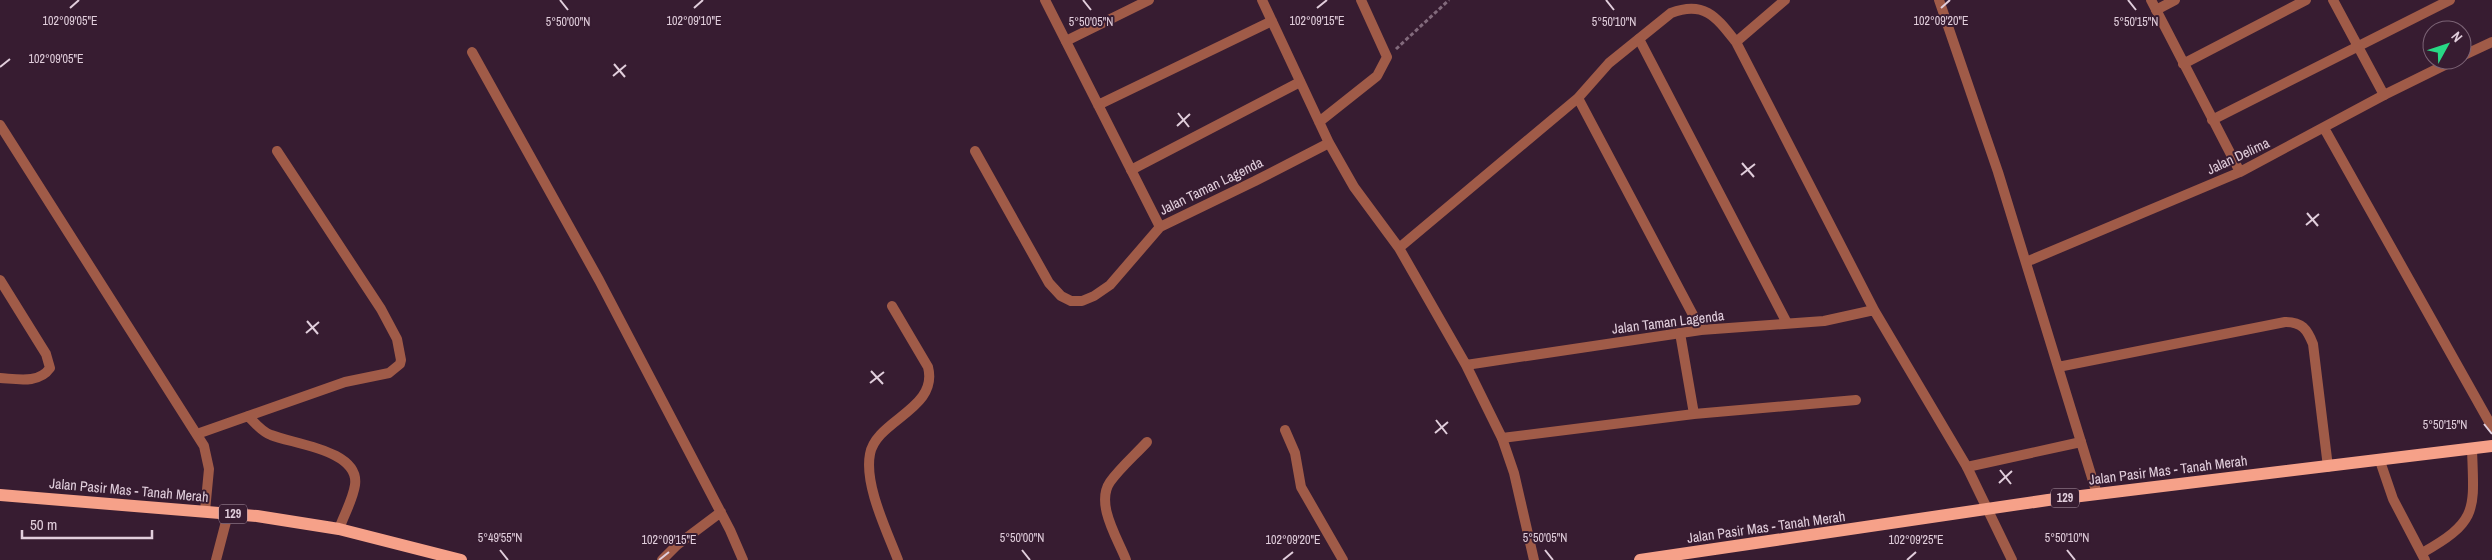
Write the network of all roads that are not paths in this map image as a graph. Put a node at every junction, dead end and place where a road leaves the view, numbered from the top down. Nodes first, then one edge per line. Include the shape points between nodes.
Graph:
1 (1045, 0) edge
2 (1149, 0) edge
3 (1262, 0) edge
4 (1361, 0) edge
5 (1785, 0) edge
6 (1939, 0) edge
7 (2151, 0) edge
8 (2176, 0) edge
9 (2306, 0) edge
10 (2334, 0) edge
11 (2450, 0) edge
12 (2156, 10) junction
13 (1272, 22) junction
14 (1639, 38) junction
15 (1066, 41) junction
16 (1736, 42) junction
17 (2492, 42) edge
18 (2357, 46) junction
19 (2472, 51) edge
20 (472, 52) dead end
21 (2183, 64) junction
22 (2435, 70) edge
23 (1300, 82) junction
24 (2384, 95) junction
25 (1578, 98) junction
26 (1098, 105) junction
27 (2212, 120) junction
28 (1319, 122) junction
29 (0, 125) edge
30 (2324, 128) junction
31 (1329, 143) junction
32 (277, 150) dead end
33 (975, 151) dead end
34 (1131, 170) junction
35 (2240, 172) junction
36 (1160, 227) junction
37 (1399, 248) junction
38 (2026, 262) junction
39 (0, 280) edge
40 (892, 306) dead end
41 (1874, 310) junction
42 (1787, 323) junction
43 (1701, 330) junction
44 (1680, 333) junction
45 (1466, 365) junction
46 (2058, 367) junction
47 (0, 378) edge
48 (1856, 400) dead end
49 (1694, 414) junction
50 (248, 416) junction
51 (2492, 427) edge
52 (1285, 430) dead end
53 (197, 434) junction
54 (1502, 438) junction
55 (1147, 442) dead end
56 (2081, 442) junction
57 (2492, 446) edge
58 (2472, 449) junction
59 (2380, 461) junction
60 (1967, 466) junction
61 (2328, 467) junction
62 (2097, 494) junction
63 (0, 495) edge
64 (1986, 508) junction
65 (205, 512) junction
66 (721, 512) junction
67 (228, 514) junction
68 (339, 529) junction
69 (2424, 556) edge
70 (216, 560) edge
71 (461, 560) edge
72 (662, 560) edge
73 (743, 560) edge
74 (898, 560) edge
75 (1126, 560) edge
76 (1343, 560) edge
77 (1534, 560) edge
78 (1640, 560) edge
79 (2012, 560) edge

1 - 15 street
2 - 15 street
3 - 13 street
4 - 28 street via 1387,57 1377,76
5 - 16 street
6 - 38 street
7 - 12 street
8 - 12 street
9 - 21 street
10 - 18 street
11 - 18 street
12 - 21 street
13 - 23 street
13 - 26 street
14 - 16 street via 1671,13 1692,6 1706,9 1716,17
14 - 25 street via 1609,63
14 - 42 street
15 - 26 street
16 - 41 street
17 - 19 street
18 - 24 street
18 - 27 street
20 - 66 street via 599,280
21 - 27 street
22 - 24 street, Jalan Delima
23 - 28 street
23 - 34 street
24 - 30 street, Jalan Delima
25 - 37 street
25 - 43 street
26 - 34 street
27 - 35 street
28 - 31 street
29 - 53 street
30 - 35 street, Jalan Delima
30 - 51 street
31 - 36 street, Jalan Taman Lagenda
31 - 37 street via 1354,187
32 - 50 street via 381,309 397,339 401,360 389,373 345,382
33 - 36 street, Jalan Taman Lagenda via 1049,283 1071,301 1082,301 1110,285
34 - 36 street
35 - 38 street, Jalan Delima
37 - 45 street
38 - 46 street
39 - 47 street via 46,354 50,368 34,379
40 - 74 street via 928,367 930,377 928,387 917,402 874,442 870,452 870,475
41 - 42 street, Jalan Taman Lagenda via 1824,321
41 - 60 street
42 - 43 street, Jalan Taman Lagenda
43 - 44 street, Jalan Taman Lagenda
44 - 45 street, Jalan Taman Lagenda
44 - 49 street
45 - 54 street
46 - 56 street
46 - 61 street via 2295,322 2306,328 2313,344
48 - 49 street
49 - 54 street
50 - 53 street
50 - 68 street via 270,435 326,450 352,470 355,486
52 - 76 street via 1295,453 1301,487
53 - 65 street via 204,446 209,469
54 - 77 street via 1514,473
55 - 75 street via 1109,484 1105,496 1106,511
56 - 60 street
56 - 62 street
57 - 58 main road, Jalan Pasir Mas - Tanah Merah / 129
58 - 59 main road, Jalan Pasir Mas - Tanah Merah / 129
58 - 69 street via 2470,514 2449,538
59 - 61 main road, Jalan Pasir Mas - Tanah Merah / 129
59 - 69 street via 2393,499
60 - 64 street
61 - 62 main road, Jalan Pasir Mas - Tanah Merah / 129
62 - 64 main road, Jalan Pasir Mas - Tanah Merah / 129
63 - 65 main road, Jalan Pasir Mas - Tanah Merah / 129
64 - 78 main road, Jalan Pasir Mas - Tanah Merah / 129
64 - 79 street
65 - 67 main road, Jalan Pasir Mas - Tanah Merah / 129
66 - 72 street via 677,544
66 - 73 street
67 - 68 main road, Jalan Pasir Mas - Tanah Merah / 129
67 - 70 street
68 - 71 main road, Jalan Pasir Mas - Tanah Merah / 129

